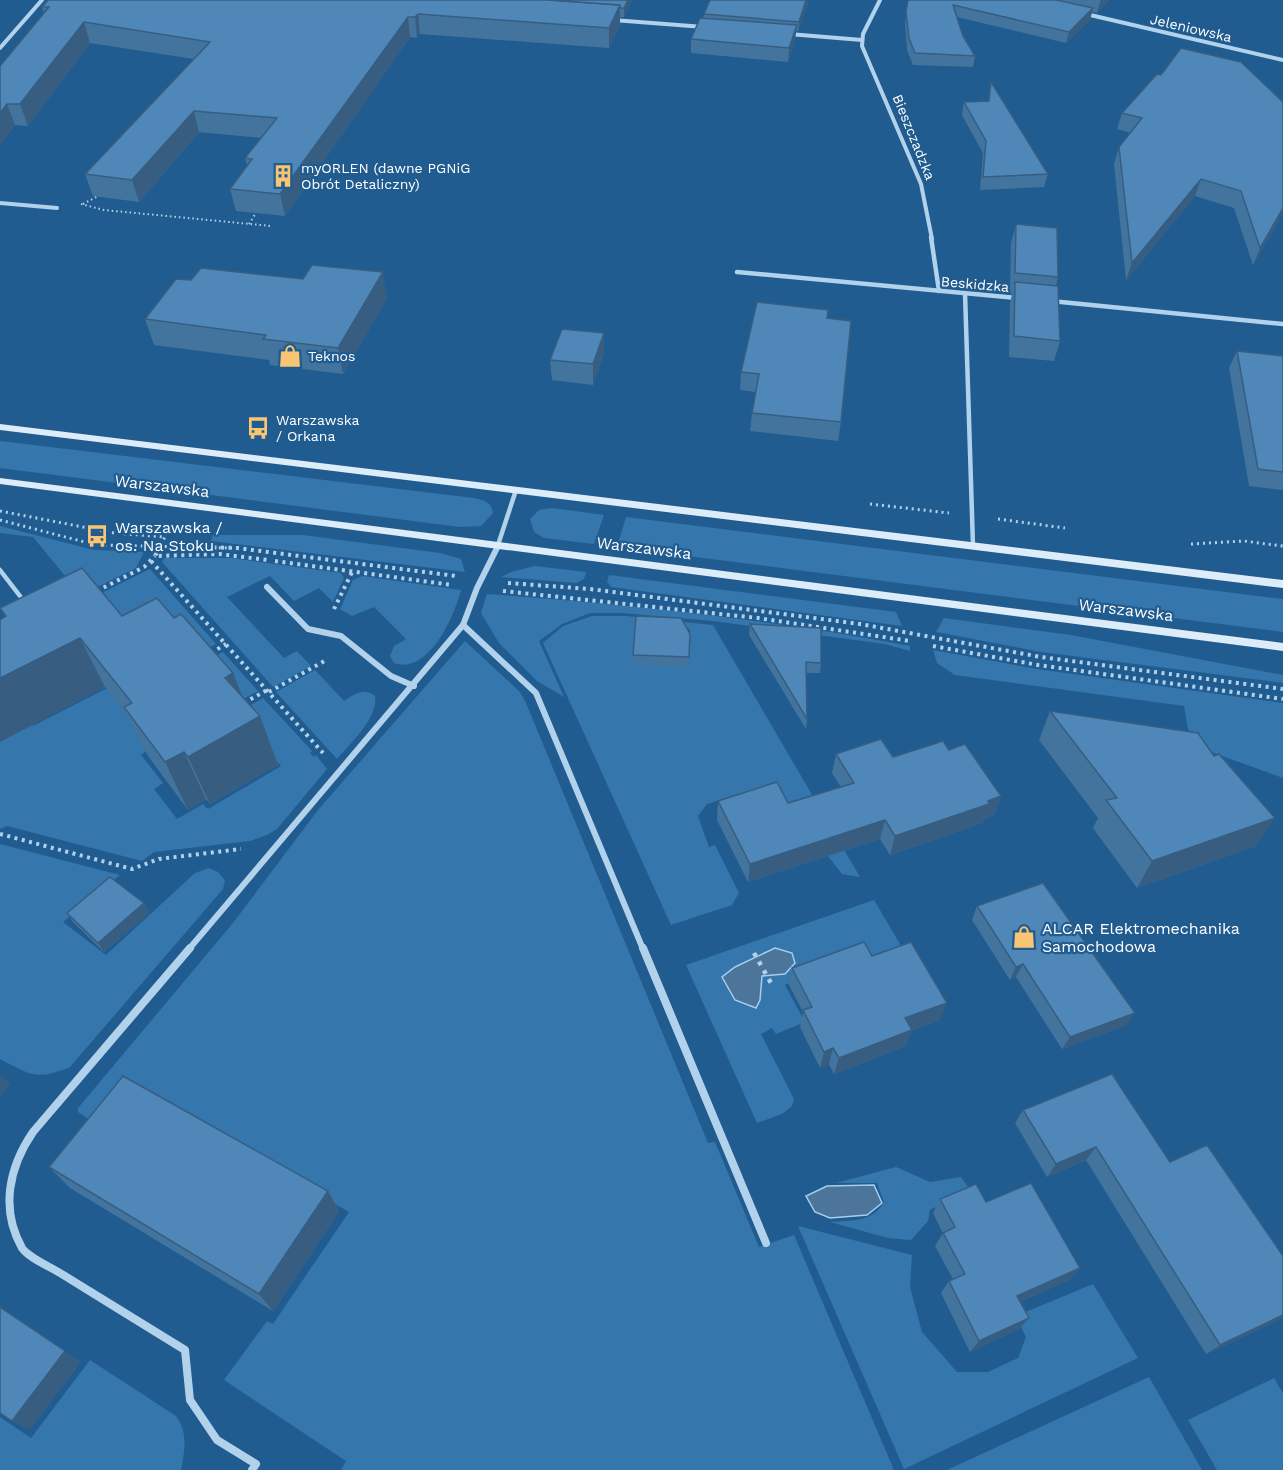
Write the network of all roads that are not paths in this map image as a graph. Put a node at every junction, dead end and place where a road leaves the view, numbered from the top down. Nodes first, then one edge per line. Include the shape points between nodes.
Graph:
1 (42, 0) edge
2 (880, 0) edge
3 (1080, 13) edge
4 (603, 20) edge
5 (710, 28) edge
6 (786, 34) edge
7 (862, 40) junction
8 (0, 48) edge
9 (1283, 60) edge
10 (0, 203) edge
11 (57, 208) dead end
12 (737, 272) dead end
13 (939, 291) junction
14 (965, 293) junction
15 (1024, 299) edge
16 (1047, 301) edge
17 (1283, 324) edge
18 (0, 427) edge
19 (0, 481) edge
20 (516, 490) junction
21 (498, 546) junction
22 (973, 546) junction
23 (0, 570) edge
24 (1283, 584) edge
25 (267, 586) dead end
26 (20, 596) edge
27 (463, 625) junction
28 (1283, 647) edge
29 (414, 686) junction
30 (766, 1243) dead end
31 (252, 1470) edge

1 - 8 street
2 - 7 street
3 - 9 street, Jeleniowska
4 - 5 street
6 - 7 street
7 - 13 street, Bieszczadzka via 864,54 923,192
10 - 11 street
12 - 13 street, Beskidzka
13 - 14 street, Beskidzka
14 - 15 street, Beskidzka
14 - 22 street
16 - 17 street
18 - 20 main road
19 - 21 main road, Warszawska
20 - 21 street
20 - 22 main road
21 - 27 street
21 - 28 main road, Warszawska
22 - 24 main road
23 - 26 lane
25 - 29 street via 308,629 341,636 391,676
27 - 29 street
27 - 30 street via 536,693
29 - 31 street via 33,1132 11,1163 3,1184 1,1194 8,1227 23,1250 185,1350 190,1400 218,1440 256,1464

